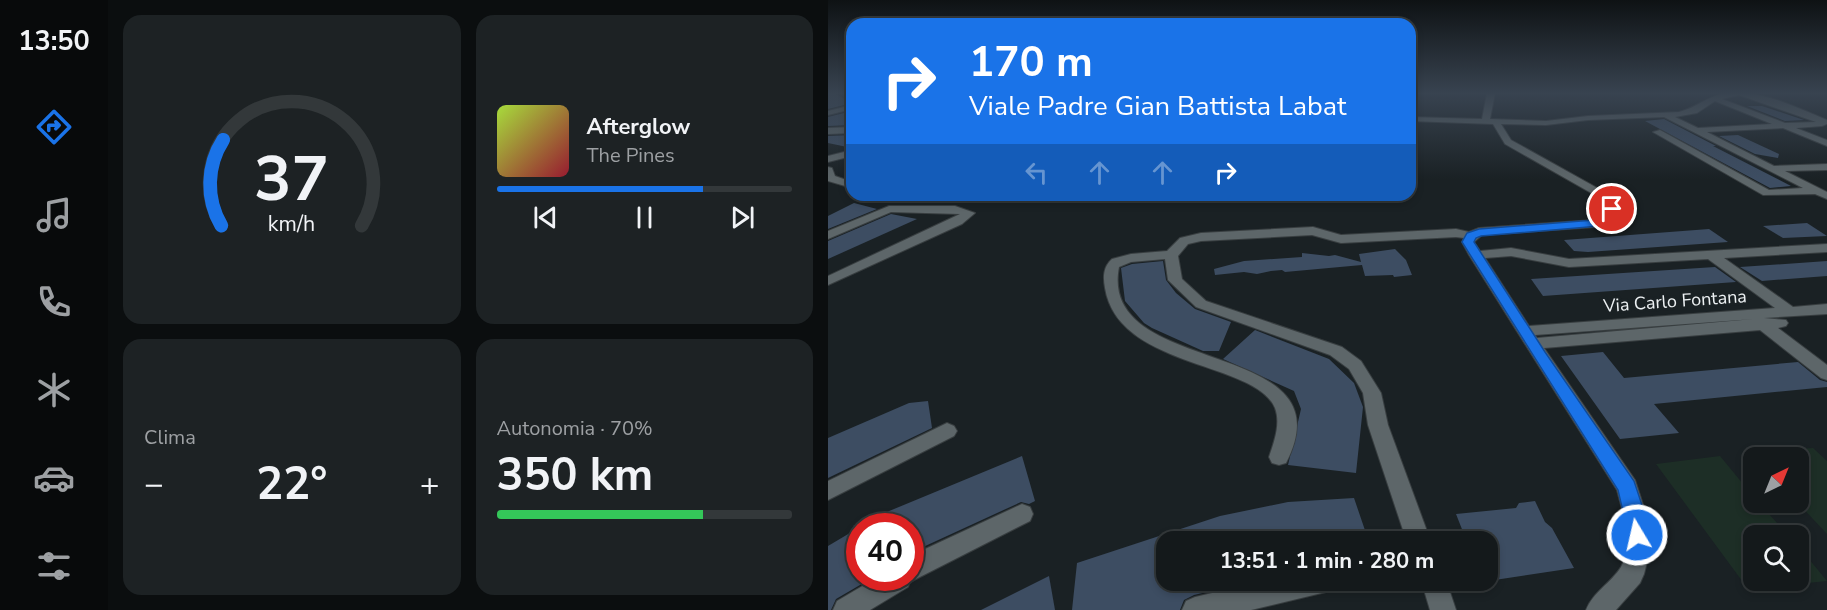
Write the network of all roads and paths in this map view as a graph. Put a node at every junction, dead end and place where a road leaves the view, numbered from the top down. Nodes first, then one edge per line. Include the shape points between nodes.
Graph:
1 (1491, 121) edge
2 (1504, 121) edge
3 (1559, 121) edge
4 (1678, 121) edge
5 (1775, 121) edge
6 (1825, 125) edge
7 (1786, 126) junction
8 (846, 130) edge
9 (1695, 130) junction
10 (1657, 132) dead end
11 (828, 133) edge
12 (1827, 143) edge
13 (1731, 148) junction
14 (828, 149) edge
15 (1689, 150) junction
16 (846, 152) edge
17 (846, 154) edge
18 (828, 159) edge
19 (1827, 166) edge
20 (1773, 169) junction
21 (828, 170) edge
22 (846, 183) edge
23 (1822, 193) edge
24 (828, 235) edge
25 (1471, 236) junction
26 (1827, 248) edge
27 (1171, 255) junction
28 (1476, 255) junction
29 (1711, 255) junction
30 (828, 281) edge
31 (1827, 309) edge
32 (1796, 316) junction
33 (1757, 319) junction
34 (1827, 319) edge
35 (1529, 338) junction
36 (1827, 374) edge
37 (947, 431) dead end
38 (1279, 457) dead end
39 (828, 491) edge
40 (1022, 514) dead end
41 (1415, 531) edge
42 (924, 562) edge
43 (877, 591) edge
44 (1278, 591) edge
45 (1436, 591) edge
46 (846, 610) edge
47 (1195, 610) edge
48 (1443, 610) edge
49 (1600, 610) edge

1 - 25 street via 1508,142 1604,196 1612,209 1606,219 1585,226 1489,231
2 - 3 street
4 - 9 street
5 - 7 street
6 - 7 street
7 - 9 street
7 - 12 street
8 - 11 street
9 - 13 street
10 - 15 street
13 - 15 street
13 - 20 street
14 - 16 street
15 - 23 street via 1767,193
17 - 18 street
19 - 20 street
20 - 23 street
21 - 22 street via 830,178
24 - 30 street via 889,209 955,209 969,213
25 - 27 street via 1456,233 1341,239 1313,231 1201,237 1184,241
25 - 28 street via 1468,242
26 - 29 street
27 - 38 street via 1114,263 1111,291 1120,311 1143,333 1196,359 1252,379 1277,396 1287,415 1287,436
27 - 41 street via 1175,279 1201,304 1336,351 1355,366 1372,393 1378,425
28 - 29 street via 1511,252 1569,264
28 - 35 street
29 - 32 street
31 - 32 street, Via Carlo Fontana
32 - 33 street, Via Carlo Fontana
32 - 34 street, Via Carlo Fontana
33 - 35 street, Via Carlo Fontana
33 - 36 street
35 - 49 street via 1627,487 1637,520 1638,550 1631,574
37 - 39 street
40 - 42 street
43 - 46 street
44 - 47 street
45 - 48 street

